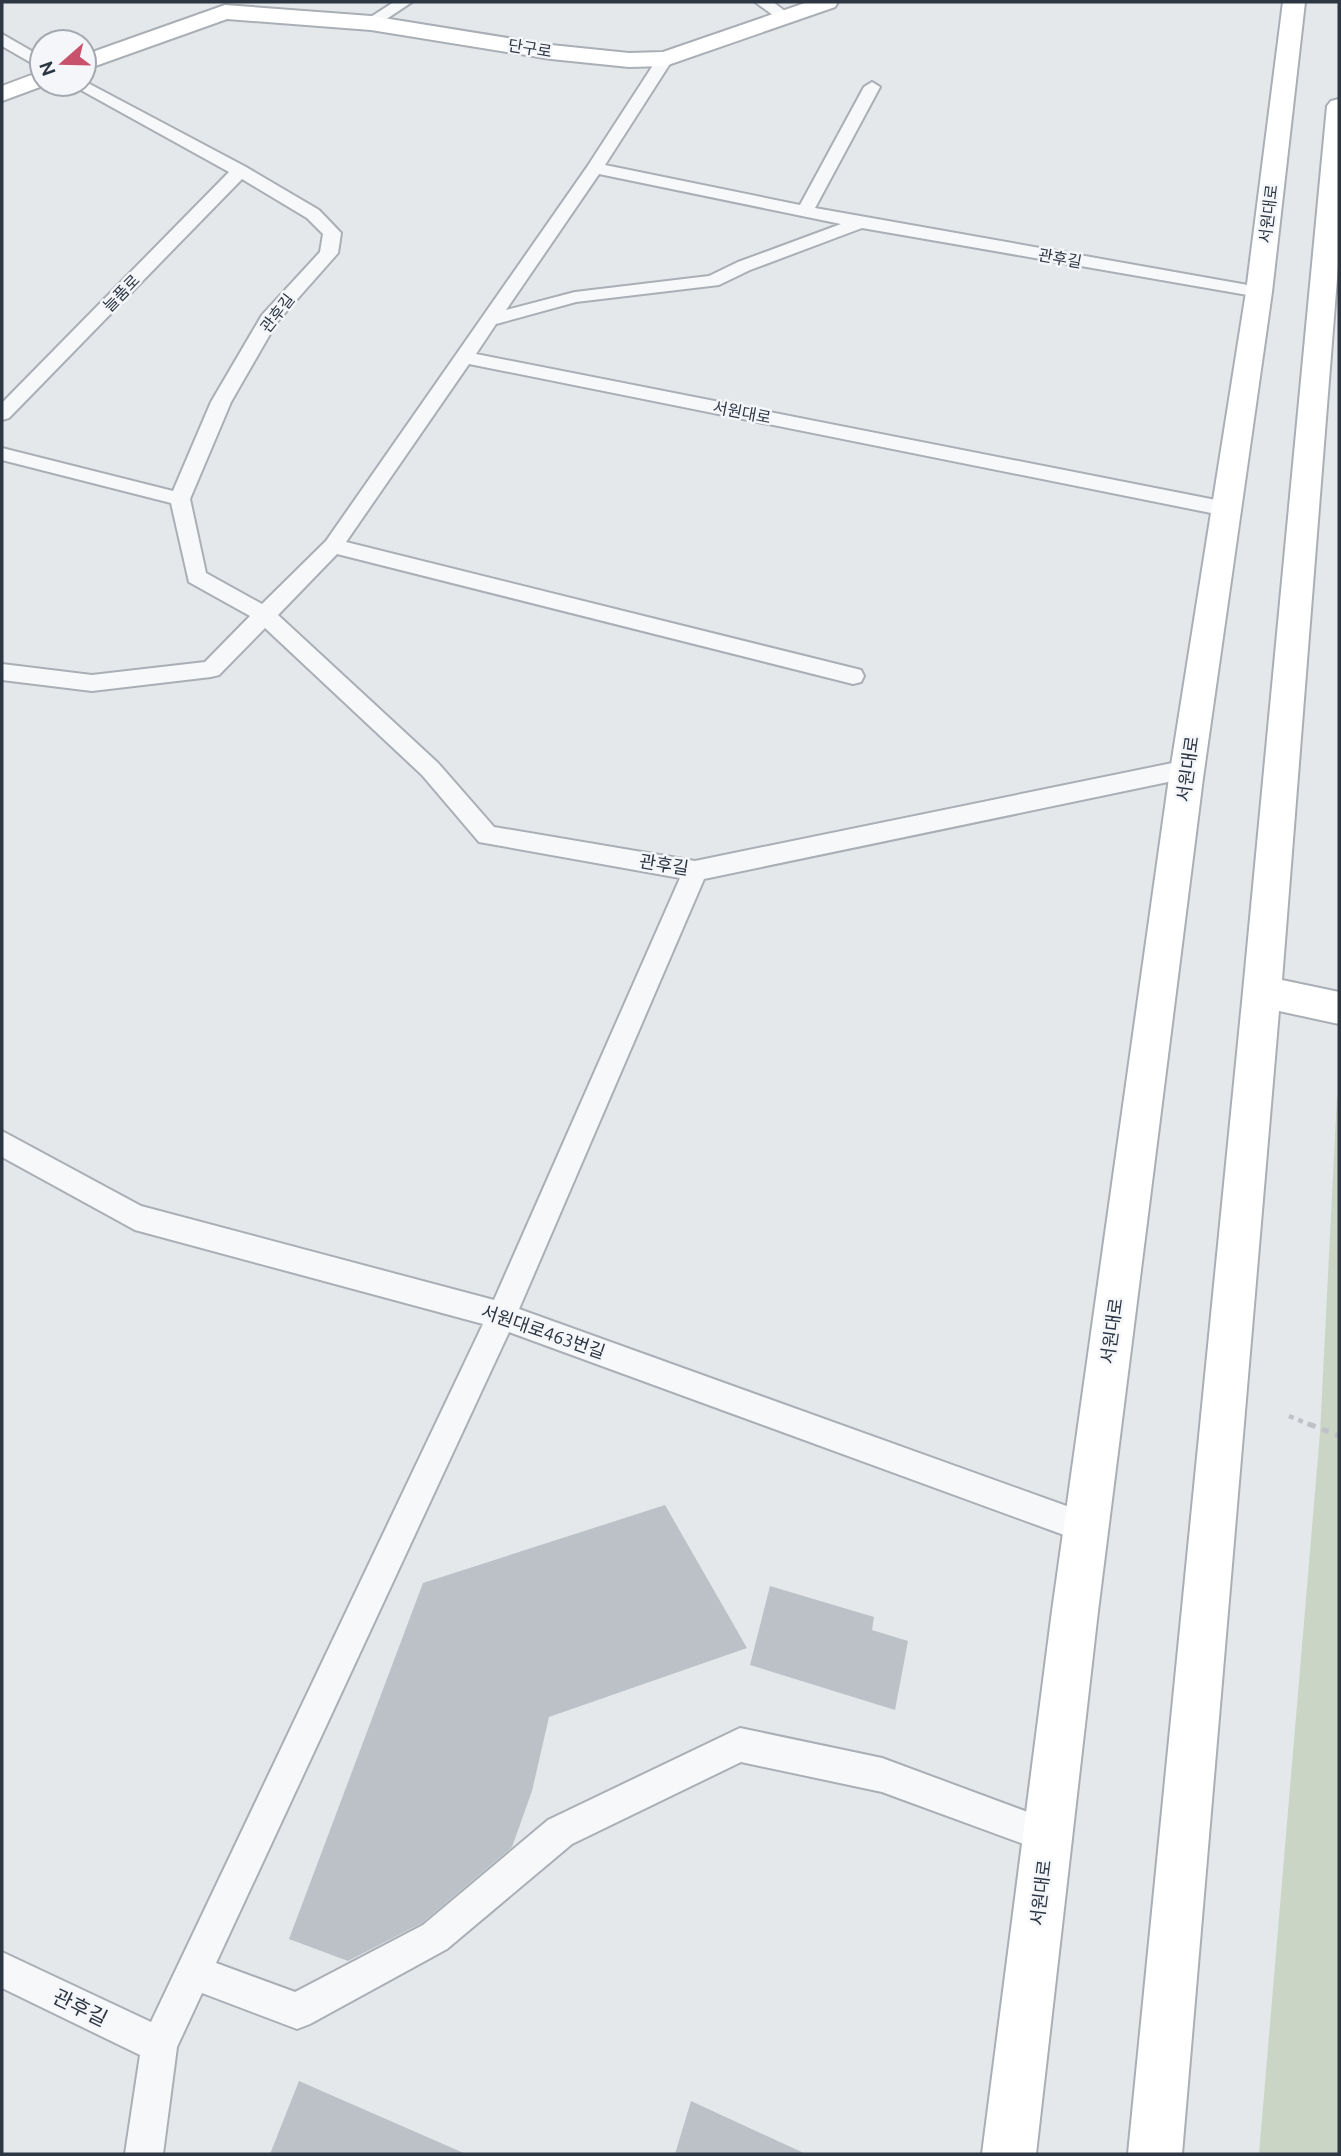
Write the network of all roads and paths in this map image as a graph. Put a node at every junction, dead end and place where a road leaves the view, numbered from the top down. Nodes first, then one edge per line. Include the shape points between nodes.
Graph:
1 (203, 2) edge
2 (404, 2) edge
3 (763, 2) edge
4 (827, 2) edge
5 (1294, 2) edge
6 (226, 7) edge
7 (786, 18) junction
8 (371, 23) junction
9 (2, 39) edge
10 (28, 55) edge
11 (98, 57) edge
12 (666, 59) junction
13 (28, 84) edge
14 (872, 87) dead end
15 (2, 94) edge
16 (98, 95) edge
17 (1339, 106) edge
18 (595, 168) junction
19 (240, 171) junction
20 (805, 211) junction
21 (861, 223) junction
22 (1259, 292) junction
23 (490, 320) junction
24 (464, 357) junction
25 (2, 414) edge
26 (2, 454) edge
27 (180, 499) junction
28 (1226, 509) junction
29 (333, 546) junction
30 (265, 615) junction
31 (2, 672) edge
32 (852, 676) dead end
33 (1187, 769) junction
34 (695, 871) junction
35 (1262, 992) junction
36 (1339, 1008) edge
37 (2, 1143) edge
38 (502, 1316) junction
39 (1289, 1416) dead end
40 (1339, 1436) edge
41 (1086, 1528) junction
42 (1048, 1836) junction
43 (2, 1970) edge
44 (192, 1972) junction
45 (159, 2045) junction
46 (144, 2154) edge
47 (1009, 2154) edge
48 (1155, 2154) edge

1 - 6 street
2 - 8 lane
3 - 7 lane
4 - 7 street, 단구로
5 - 22 street, 서원대로
6 - 8 street, 단구로
6 - 11 street, 단구로
7 - 12 street, 단구로
8 - 12 street, 단구로 via 551,51 629,60
9 - 10 lane
12 - 18 lane
13 - 15 street
14 - 20 lane
16 - 19 lane
17 - 35 street
18 - 20 lane, 관후길
18 - 23 lane
19 - 25 lane, 늘품로
19 - 27 lane, 관후길 via 313,214 332,233 329,253 269,319 221,402
20 - 21 lane, 관후길
21 - 22 lane, 관후길
21 - 23 lane via 713,281 575,297
22 - 28 street, 서원대로
23 - 24 lane
24 - 28 lane, 서원대로
24 - 29 lane
26 - 27 lane
27 - 30 lane, 관후길 via 196,577
28 - 33 street, 서원대로
29 - 30 lane
29 - 32 lane
30 - 31 lane via 211,669 92,683
30 - 34 lane, 관후길 via 430,769 487,835
33 - 34 lane, 관후길
33 - 41 street, 서원대로
34 - 38 lane
35 - 36 street
35 - 48 street
37 - 38 lane, 서원대로463번길 via 135,1217
38 - 41 lane, 서원대로463번길
38 - 44 lane
39 - 40 path
41 - 42 street, 서원대로
42 - 44 lane via 882,1774 740,1745 560,1832 435,1937 297,2011
42 - 47 street, 서원대로
43 - 45 lane, 관후길
44 - 45 lane
45 - 46 lane

